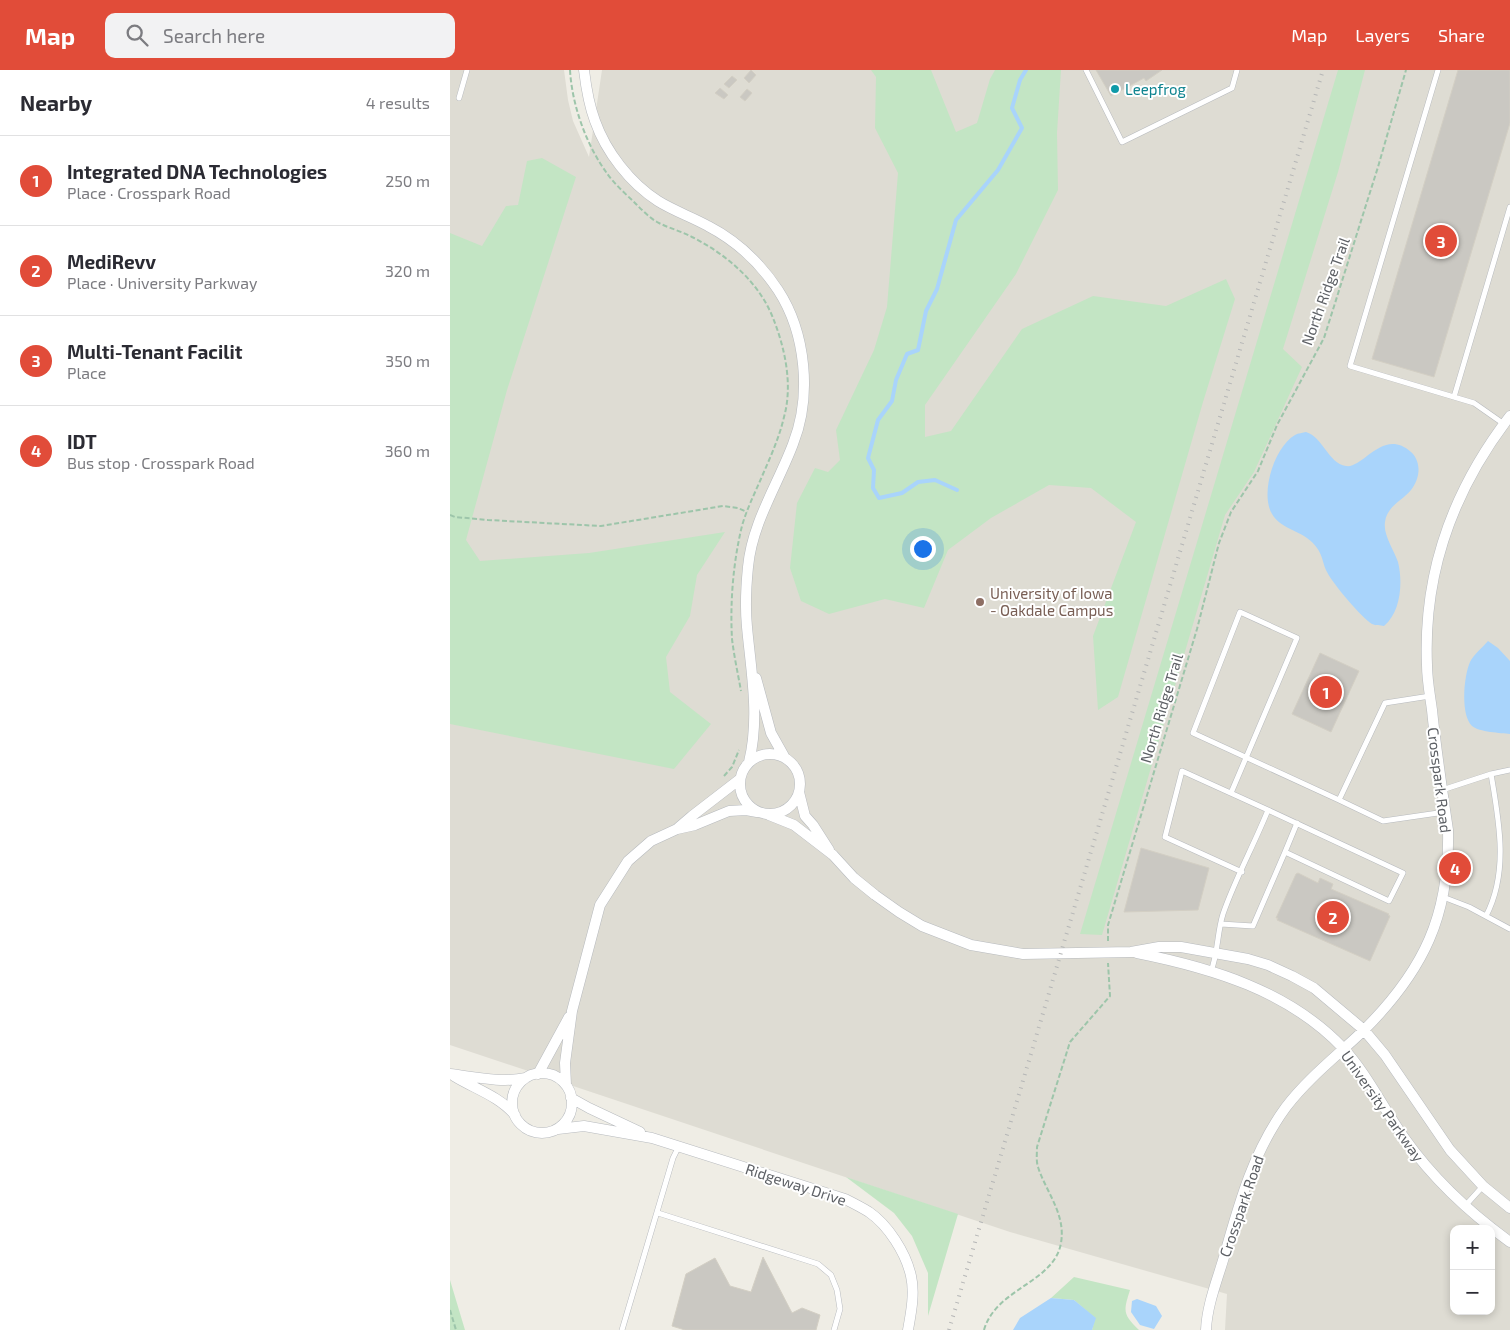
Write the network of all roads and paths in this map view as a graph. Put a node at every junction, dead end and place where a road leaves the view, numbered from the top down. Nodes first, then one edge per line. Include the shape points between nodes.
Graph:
1 (467, 70) edge
2 (570, 70) edge
3 (584, 70) edge
4 (1086, 70) edge
5 (1237, 70) edge
6 (1406, 70) edge
7 (1438, 70) edge
8 (459, 98) dead end
9 (1510, 207) edge
10 (1454, 397) junction
11 (1507, 420) edge
12 (747, 512) junction
13 (450, 515) edge
14 (752, 667) junction
15 (742, 695) dead end
16 (1430, 696) junction
17 (741, 747) dead end
18 (1246, 757) junction
19 (786, 758) junction
20 (749, 762) junction
21 (1510, 770) edge
22 (1491, 774) junction
23 (740, 779) junction
24 (1442, 790) junction
25 (799, 792) junction
26 (1231, 793) junction
27 (720, 794) junction
28 (1339, 800) junction
29 (1268, 810) junction
30 (757, 812) junction
31 (1445, 812) junction
32 (769, 815) junction
33 (1297, 823) junction
34 (677, 829) junction
35 (1284, 852) junction
36 (833, 855) junction
37 (1242, 872) junction
38 (1443, 897) junction
39 (1486, 916) junction
40 (1222, 924) junction
41 (1510, 929) edge
42 (1107, 952) junction
43 (1131, 952) junction
44 (1215, 952) junction
45 (1211, 971) junction
46 (572, 1011) junction
47 (1364, 1030) junction
48 (1343, 1049) junction
49 (451, 1074) edge
50 (538, 1074) junction
51 (526, 1078) junction
52 (566, 1085) junction
53 (571, 1098) junction
54 (515, 1115) junction
55 (558, 1128) junction
56 (652, 1138) junction
57 (679, 1146) junction
58 (1484, 1186) junction
59 (1465, 1206) junction
60 (1510, 1208) edge
61 (658, 1213) junction
62 (1510, 1242) edge
63 (450, 1310) edge
64 (456, 1330) edge
65 (622, 1330) edge
66 (834, 1330) edge
67 (908, 1330) edge
68 (984, 1330) edge
69 (1206, 1330) edge

1 - 8 lane
2 - 12 path via 578,111 589,142 606,173 656,222 692,237 735,265 759,292 773,316 783,348 789,385 785,416
3 - 14 street via 595,121 606,143 636,184 657,200 735,243 761,267 793,319 800,346 804,394 794,442 752,542 746,595
4 - 5 lane via 1122,142 1232,88
6 - 42 path, North Ridge Trail via 1324,338 1277,425 1258,471 1231,512 1220,543 1108,925
7 - 10 lane via 1350,366
9 - 10 lane
10 - 11 lane
11 - 16 street, Crosspark Road via 1473,469 1443,539 1436,564 1426,628
12 - 13 path via 723,506 612,526
12 - 15 path via 735,561 732,605 732,640
14 - 19 street via 771,732
14 - 20 street via 754,735
16 - 24 street, Crosspark Road
16 - 28 lane via 1385,704
17 - 27 path via 732,767 714,786
18 - 18 lane via 1297,638 1240,612 1194,733
18 - 26 lane
18 - 28 lane
19 - 20 street via 768,754
19 - 25 street via 795,766 799,776
20 - 23 street
21 - 22 lane
22 - 24 lane
22 - 39 lane via 1498,815 1500,862 1498,883
23 - 27 street
23 - 30 street via 743,799
24 - 31 street, Crosspark Road
25 - 32 street via 786,811
25 - 36 street, University Parkway via 805,816
26 - 29 lane
26 - 37 lane via 1182,771 1165,836
27 - 34 street
28 - 31 lane via 1383,821
29 - 33 lane
29 - 37 lane
30 - 32 street
30 - 34 street via 729,811
31 - 38 street, Crosspark Road via 1448,857
32 - 36 street, University Parkway via 794,825
33 - 35 lane
33 - 35 lane via 1403,873 1389,901
34 - 46 street via 651,841 628,861 600,904
35 - 40 lane via 1252,926
36 - 42 street, University Parkway via 875,895 922,926 971,945 1023,954
37 - 40 lane
38 - 39 lane
38 - 47 street, Crosspark Road via 1433,932 1410,975
39 - 41 lane
40 - 44 lane
42 - 43 street, University Parkway
42 - 68 path, North Ridge Trail via 1110,996 1070,1042 1037,1147 1037,1165 1056,1204 1061,1243 1056,1258 1042,1274 996,1307
43 - 44 street, University Parkway via 1182,947
43 - 45 street, University Parkway
44 - 45 lane
44 - 47 street, University Parkway via 1268,965 1292,976 1314,988
45 - 48 street, University Parkway via 1295,1008
46 - 50 street
46 - 52 street
47 - 48 street, Crosspark Road
47 - 58 street, University Parkway via 1385,1055 1450,1150
48 - 59 street, University Parkway via 1426,1166
48 - 69 street, Crosspark Road via 1287,1106 1258,1152 1208,1310
49 - 51 street via 512,1081
49 - 54 street via 497,1099
50 - 51 street
50 - 52 street via 554,1076
51 - 54 street via 513,1099
52 - 53 street
53 - 55 street via 570,1114
53 - 56 street, Ridgeway Drive
54 - 55 street via 522,1125 538,1133
55 - 56 street, Ridgeway Drive via 584,1126
56 - 57 street, Ridgeway Drive
57 - 61 lane
57 - 67 street, Ridgeway Drive via 845,1199 870,1213 887,1229 912,1276
58 - 59 lane
58 - 60 street, University Parkway
59 - 62 street, University Parkway
61 - 65 lane
61 - 66 lane via 818,1264 830,1275 837,1290 840,1309
63 - 64 path

